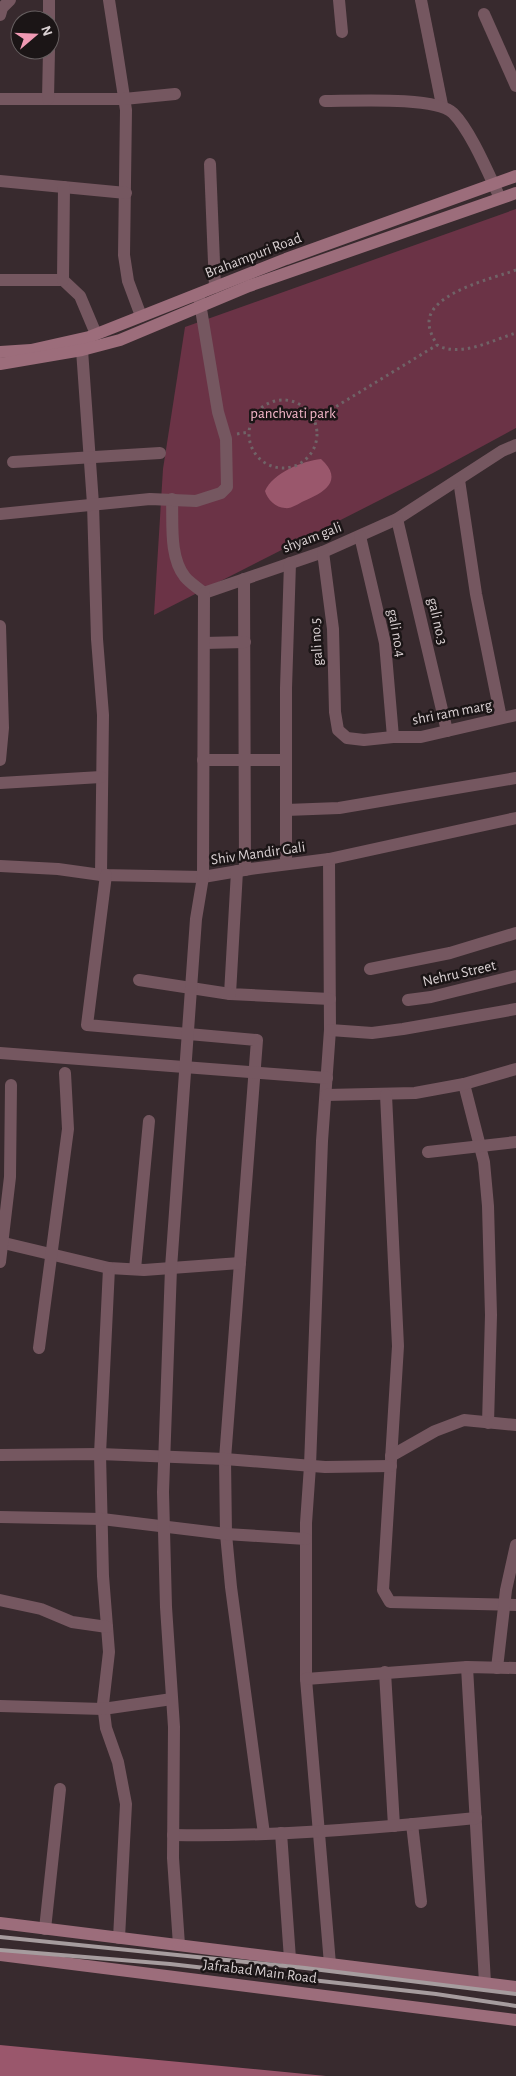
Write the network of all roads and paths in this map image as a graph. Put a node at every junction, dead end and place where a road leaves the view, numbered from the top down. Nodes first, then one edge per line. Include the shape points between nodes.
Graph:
1 (10, 0) edge
2 (109, 0) edge
3 (339, 0) edge
4 (421, 0) edge
5 (484, 14) dead end
6 (0, 15) edge
7 (342, 32) dead end
8 (49, 60) edge
9 (516, 86) edge
10 (175, 94) dead end
11 (0, 99) edge
12 (48, 99) junction
13 (124, 99) junction
14 (325, 101) dead end
15 (442, 105) junction
16 (210, 164) dead end
17 (516, 176) edge
18 (0, 182) edge
19 (493, 184) junction
20 (64, 187) junction
21 (126, 193) junction
22 (516, 193) edge
23 (500, 198) junction
24 (309, 257) junction
25 (516, 270) edge
26 (0, 280) edge
27 (63, 280) junction
28 (215, 287) junction
29 (200, 299) junction
30 (141, 316) junction
31 (516, 332) edge
32 (96, 334) junction
33 (437, 345) junction
34 (82, 350) junction
35 (0, 352) edge
36 (0, 364) edge
37 (314, 420) junction
38 (516, 445) edge
39 (160, 453) dead end
40 (90, 458) junction
41 (13, 462) dead end
42 (459, 480) junction
43 (172, 499) junction
44 (93, 504) junction
45 (0, 514) edge
46 (397, 518) junction
47 (360, 536) junction
48 (323, 552) junction
49 (290, 563) junction
50 (244, 579) junction
51 (204, 593) junction
52 (0, 626) edge
53 (245, 642) junction
54 (204, 643) junction
55 (516, 715) edge
56 (501, 718) junction
57 (1, 728) edge
58 (338, 730) joint
59 (447, 731) junction
60 (393, 737) junction
61 (0, 760) edge
62 (203, 760) junction
63 (245, 760) junction
64 (286, 760) junction
65 (102, 777) junction
66 (516, 778) edge
67 (0, 783) edge
68 (286, 810) junction
69 (516, 818) edge
70 (330, 859) junction
71 (286, 864) junction
72 (0, 866) edge
73 (241, 870) junction
74 (104, 875) junction
75 (203, 877) junction
76 (516, 934) edge
77 (370, 969) dead end
78 (516, 976) edge
79 (139, 980) dead end
80 (191, 988) junction
81 (230, 994) junction
82 (330, 999) junction
83 (408, 1000) dead end
84 (516, 1009) edge
85 (330, 1030) junction
86 (188, 1034) junction
87 (0, 1053) edge
88 (185, 1069) junction
89 (516, 1069) edge
90 (65, 1073) dead end
91 (254, 1073) junction
92 (327, 1078) junction
93 (464, 1084) junction
94 (12, 1085) dead end
95 (326, 1095) junction
96 (386, 1095) junction
97 (149, 1121) dead end
98 (516, 1142) edge
99 (481, 1147) junction
100 (428, 1152) dead end
101 (1, 1243) edge
102 (51, 1255) junction
103 (0, 1262) edge
104 (240, 1263) junction
105 (109, 1268) junction
106 (171, 1268) junction
107 (135, 1269) junction
108 (38, 1348) dead end
109 (488, 1423) junction
110 (516, 1425) edge
111 (100, 1454) junction
112 (0, 1456) edge
113 (164, 1458) junction
114 (225, 1459) junction
115 (391, 1461) junction
116 (310, 1466) junction
117 (0, 1517) edge
118 (102, 1519) junction
119 (166, 1528) junction
120 (226, 1534) junction
121 (306, 1539) junction
122 (516, 1545) edge
123 (0, 1600) edge
124 (510, 1605) edge
125 (107, 1627) junction
126 (467, 1667) junction
127 (497, 1668) junction
128 (516, 1668) edge
129 (385, 1672) junction
130 (306, 1679) junction
131 (172, 1699) junction
132 (0, 1706) edge
133 (103, 1709) junction
134 (60, 1789) dead end
135 (476, 1818) junction
136 (412, 1824) junction
137 (394, 1826) junction
138 (318, 1832) junction
139 (281, 1833) junction
140 (264, 1834) junction
141 (173, 1835) junction
142 (421, 1902) dead end
143 (0, 1923) edge
144 (45, 1929) junction
145 (119, 1938) junction
146 (179, 1946) junction
147 (0, 1955) edge
148 (290, 1959) junction
149 (330, 1964) junction
150 (485, 1983) junction
151 (516, 1987) edge
152 (516, 2020) edge

1 - 6 street
2 - 13 street
3 - 7 street
4 - 15 street
5 - 9 street
8 - 12 street
10 - 13 street
11 - 12 street
12 - 13 street
13 - 21 street
14 - 15 street via 374,100
15 - 19 street via 459,122
16 - 28 street
17 - 19 street, Brahampuri Road
18 - 20 street
19 - 23 street
19 - 24 street, Brahampuri Road
20 - 21 street
20 - 27 street
21 - 30 street via 124,254 128,281
22 - 23 street, Brahampuri Road
23 - 24 street, Brahampuri Road
24 - 28 street, Brahampuri Road
24 - 29 street, Brahampuri Road
25 - 33 path via 461,289 436,306 429,325
26 - 27 street
27 - 32 street via 80,296
28 - 29 street, Brahampuri Road
29 - 30 street, Brahampuri Road
29 - 34 street, Brahampuri Road via 128,337
29 - 43 street via 216,404 226,438 227,487 211,497
30 - 32 street, Brahampuri Road
31 - 33 path via 459,349
32 - 35 street, Brahampuri Road via 31,350
33 - 37 path
34 - 36 street, Brahampuri Road
34 - 40 street
37 - 37 path via 306,408 296,402 274,401 255,414 250,424 250,446 264,464 286,468 297,464 314,451 318,440
38 - 42 street, shyam gali
39 - 40 street
40 - 41 street
40 - 44 street
42 - 46 street, shyam gali
42 - 56 street via 476,594
43 - 44 street
43 - 51 street via 177,560 185,577
44 - 45 street
44 - 65 street via 103,716
46 - 47 street, shyam gali
46 - 59 street, gali no.3
47 - 48 street, shyam gali
47 - 60 street, gali no.4 via 385,643
48 - 49 street, shyam gali
48 - 58 street, gali no.5 via 333,629
49 - 50 street, shyam gali
49 - 64 street
50 - 51 street, shyam gali
50 - 53 street
51 - 54 street
52 - 57 street
53 - 54 street
53 - 63 street
54 - 62 street
55 - 56 street, shri ram marg
56 - 59 street, shri ram marg
57 - 61 street
58 - 60 street, shri ram marg via 347,738
59 - 60 street, shri ram marg via 420,737
62 - 63 street
62 - 75 street
63 - 64 street
63 - 73 street
64 - 68 street
65 - 67 street
65 - 74 street
66 - 68 street via 339,808
68 - 71 street
69 - 70 street, Shiv Mandir Gali
70 - 71 street, Shiv Mandir Gali
70 - 82 street
71 - 73 street, Shiv Mandir Gali
72 - 74 street, Shiv Mandir Gali
73 - 75 street, Shiv Mandir Gali
73 - 81 street
74 - 75 street, Shiv Mandir Gali
74 - 86 street via 87,1025
75 - 80 street
76 - 77 street via 450,953
78 - 83 street, Nehru Street
79 - 80 street
80 - 81 street
80 - 86 street
81 - 82 street
82 - 85 street
84 - 85 street via 372,1033
85 - 92 street
86 - 88 street
86 - 91 street via 257,1040
87 - 88 street
88 - 91 street
88 - 106 street
89 - 93 street
90 - 102 street via 68,1129
91 - 92 street
91 - 104 street
92 - 95 street
93 - 96 street via 415,1094
93 - 99 street
94 - 101 street via 10,1177
95 - 96 street
95 - 116 street
96 - 115 street via 398,1346
97 - 107 street
98 - 99 street
99 - 100 street
99 - 109 street via 490,1251
101 - 102 street
101 - 103 street
102 - 105 street
102 - 108 street
104 - 106 street
104 - 114 street
105 - 107 street
105 - 111 street
106 - 107 street
106 - 113 street
109 - 110 street
109 - 115 street via 464,1420 434,1431
111 - 112 street
111 - 113 street
111 - 118 street
113 - 114 street
113 - 119 street
114 - 116 street
114 - 120 street
115 - 116 street
115 - 124 street via 383,1590 386,1598 390,1602
116 - 121 street
117 - 118 street
118 - 119 street
118 - 125 street
119 - 120 street
119 - 131 street via 166,1607
120 - 121 street
120 - 140 street
121 - 130 street
122 - 124 street
123 - 125 street via 41,1609 72,1622
124 - 127 street
125 - 133 street via 109,1652
126 - 127 street
126 - 129 street
126 - 135 street
127 - 128 street
129 - 130 street
129 - 137 street
130 - 138 street
131 - 133 street
131 - 141 street
132 - 133 street
133 - 145 street via 126,1804
134 - 144 street
135 - 136 street
135 - 150 street
136 - 137 street
136 - 142 street
137 - 138 street
138 - 139 street
138 - 149 street
139 - 140 street
139 - 148 street
140 - 141 street
141 - 146 street
143 - 144 street, Jafrabad Main Road
144 - 145 street, Jafrabad Main Road
145 - 146 street, Jafrabad Main Road
146 - 148 street, Jafrabad Main Road
147 - 152 street, Jafrabad Main Road
148 - 149 street, Jafrabad Main Road
149 - 150 street, Jafrabad Main Road
150 - 151 street, Jafrabad Main Road

